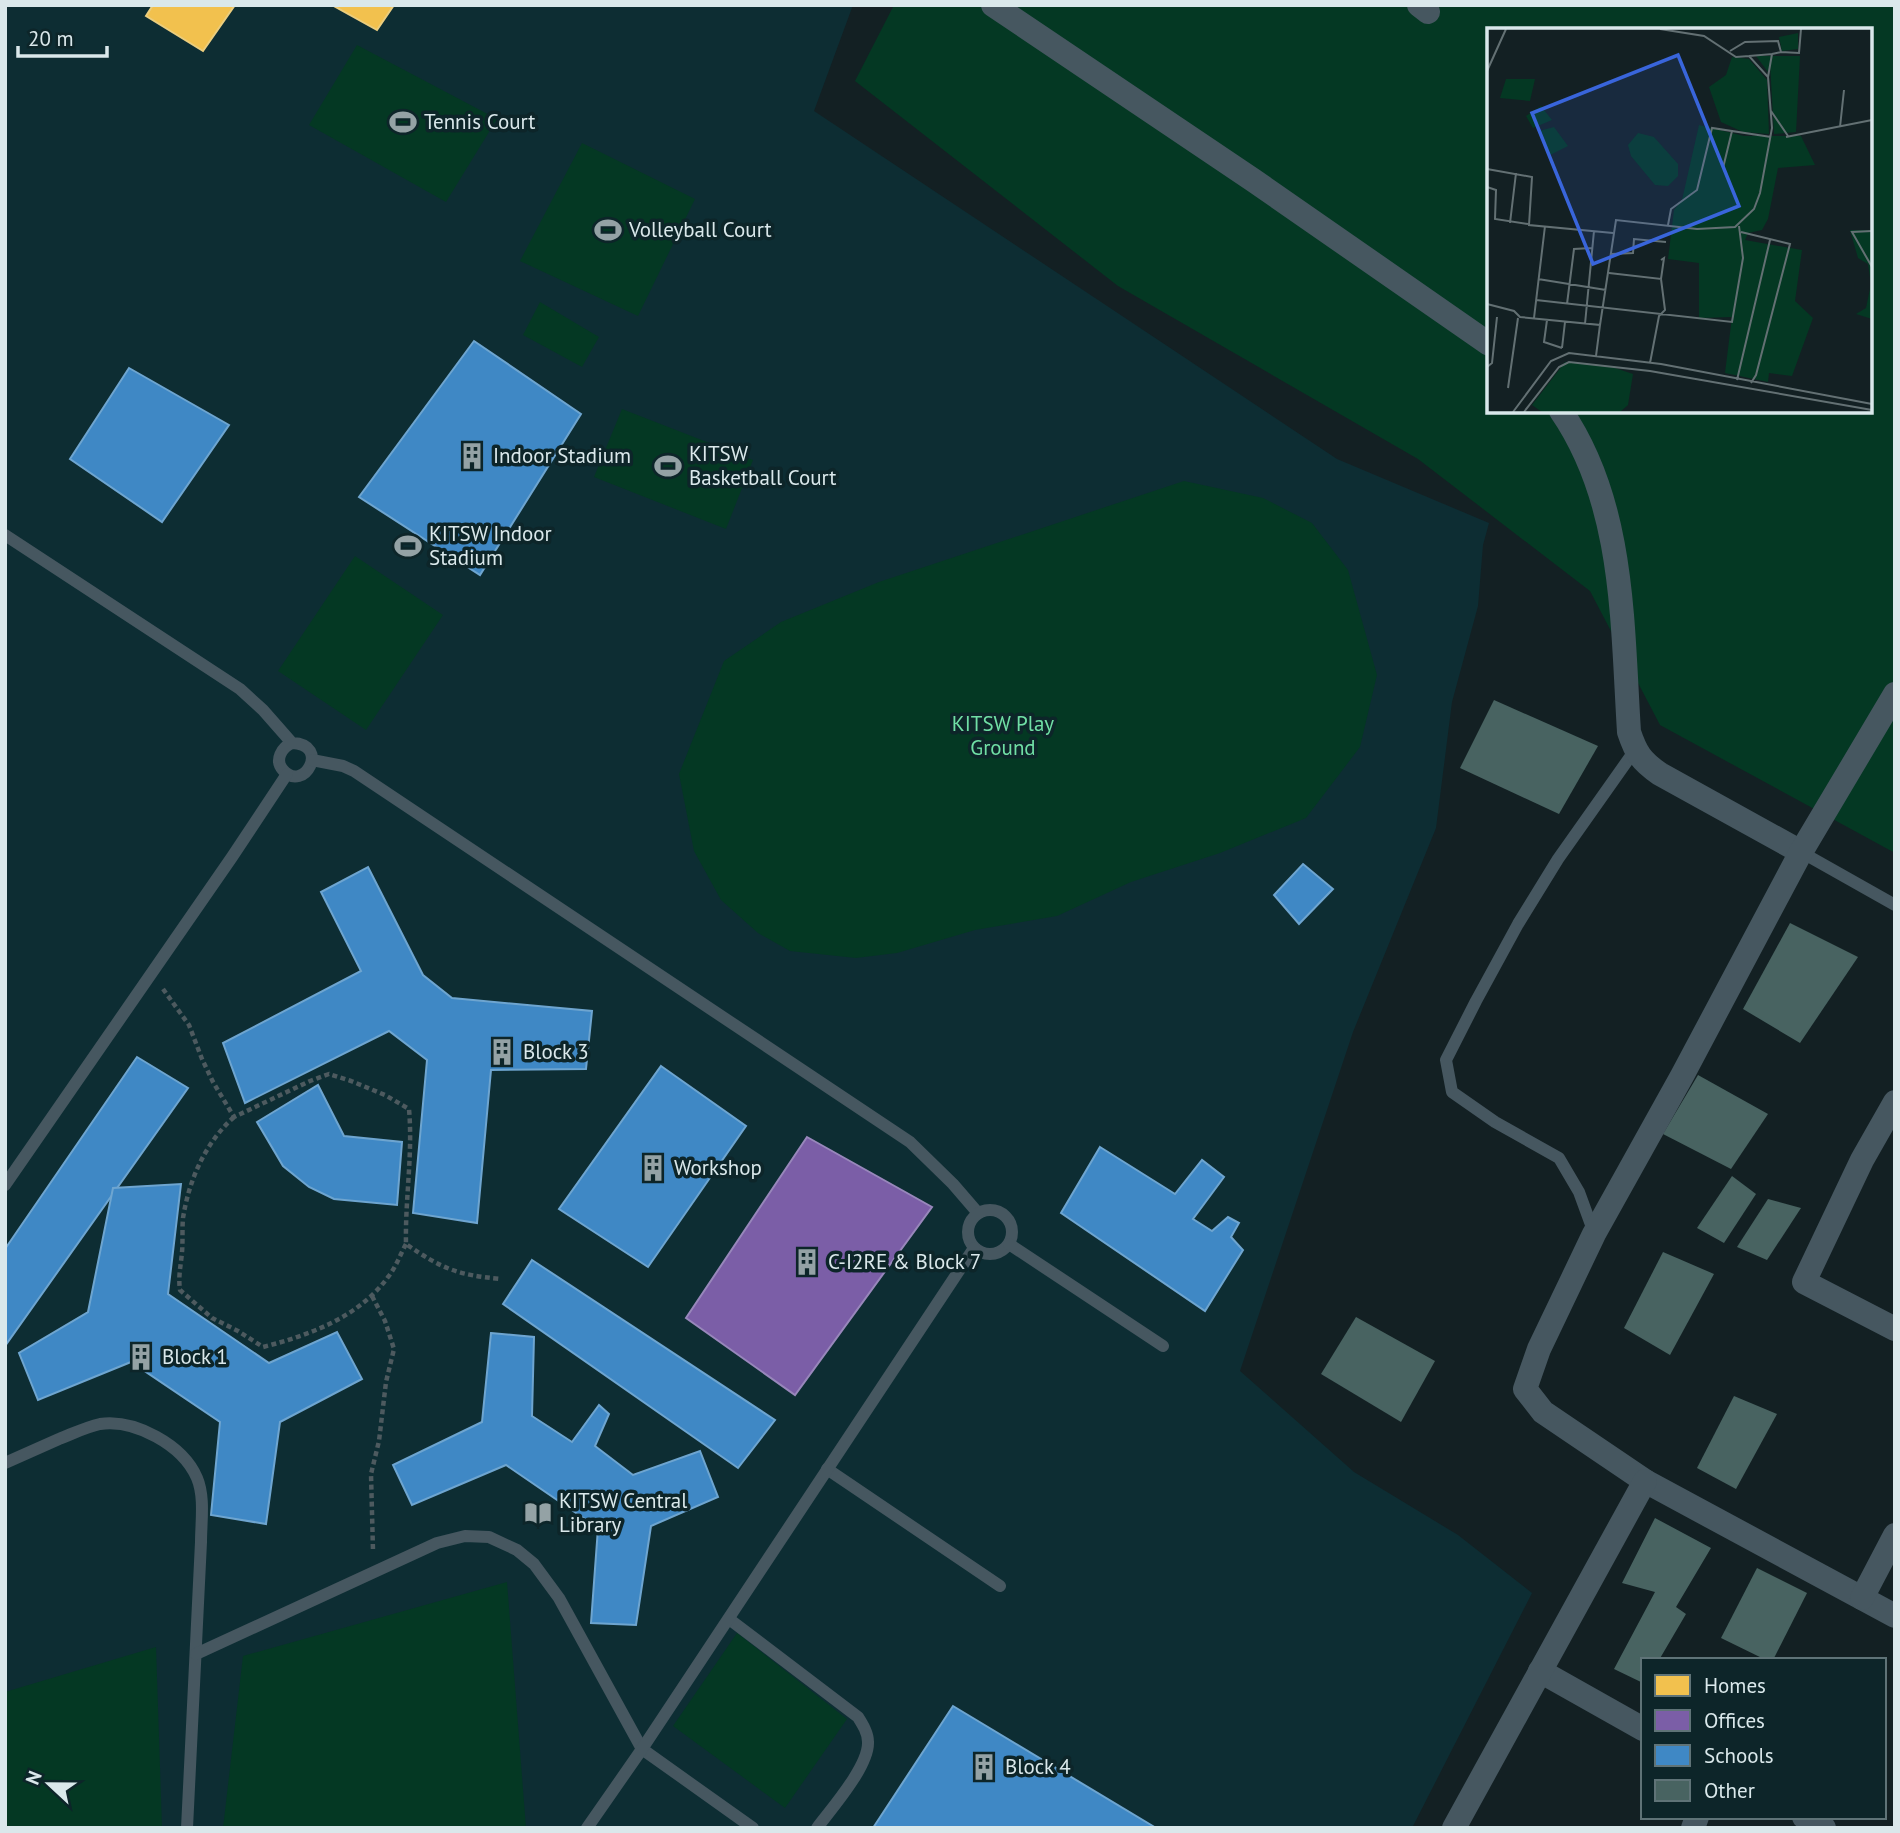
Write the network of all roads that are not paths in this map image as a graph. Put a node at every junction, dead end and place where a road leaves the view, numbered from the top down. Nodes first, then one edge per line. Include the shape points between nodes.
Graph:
1 (993, 5) edge
2 (1487, 343) edge
3 (1561, 413) edge
4 (5, 535) edge
5 (1895, 694) edge
6 (292, 743) junction
7 (1635, 750) junction
8 (312, 760) junction
9 (286, 774) junction
10 (1801, 852) junction
11 (1895, 905) edge
12 (1895, 1102) edge
13 (5, 1185) edge
14 (978, 1213) junction
15 (1594, 1234) junction
16 (1009, 1244) junction
17 (974, 1248) junction
18 (1895, 1329) edge
19 (1163, 1346) dead end
20 (5, 1463) edge
21 (827, 1469) junction
22 (1645, 1481) junction
23 (1895, 1535) edge
24 (1000, 1586) dead end
25 (1862, 1598) junction
26 (1895, 1616) edge
27 (729, 1619) junction
28 (196, 1654) junction
29 (1540, 1671) junction
30 (1641, 1728) edge
31 (642, 1749) junction
32 (1808, 1819) edge
33 (187, 1828) edge
34 (587, 1828) edge
35 (753, 1828) edge
36 (817, 1828) edge
37 (1454, 1828) edge
38 (1824, 1828) edge

1 - 2 street
3 - 7 street via 1593,471 1615,552 1629,732
4 - 6 lane via 240,689
5 - 10 street
6 - 8 lane via 305,746
6 - 9 lane via 280,754
7 - 10 street via 1660,774
7 - 15 lane via 1531,902 1446,1060 1452,1092 1559,1158 1579,1192
8 - 9 lane via 303,775
8 - 14 lane via 354,771 910,1142
9 - 13 lane
10 - 11 lane
10 - 15 street
12 - 18 street via 1804,1282
14 - 16 lane via 993,1210 1006,1216 1012,1230
14 - 17 lane via 968,1229
15 - 22 street via 1525,1389 1543,1412
16 - 17 lane via 992,1254
16 - 19 lane
17 - 21 lane
20 - 28 lane via 99,1424 141,1430 183,1456 198,1479 202,1506
21 - 24 lane
21 - 27 lane
22 - 25 street
22 - 29 street
23 - 25 street
25 - 26 street
27 - 31 lane
27 - 36 lane via 865,1727 867,1754
28 - 31 lane via 437,1543 465,1536 489,1537 534,1564 559,1598
28 - 33 lane
29 - 30 street
29 - 37 street
31 - 34 lane
31 - 35 lane
32 - 38 street

